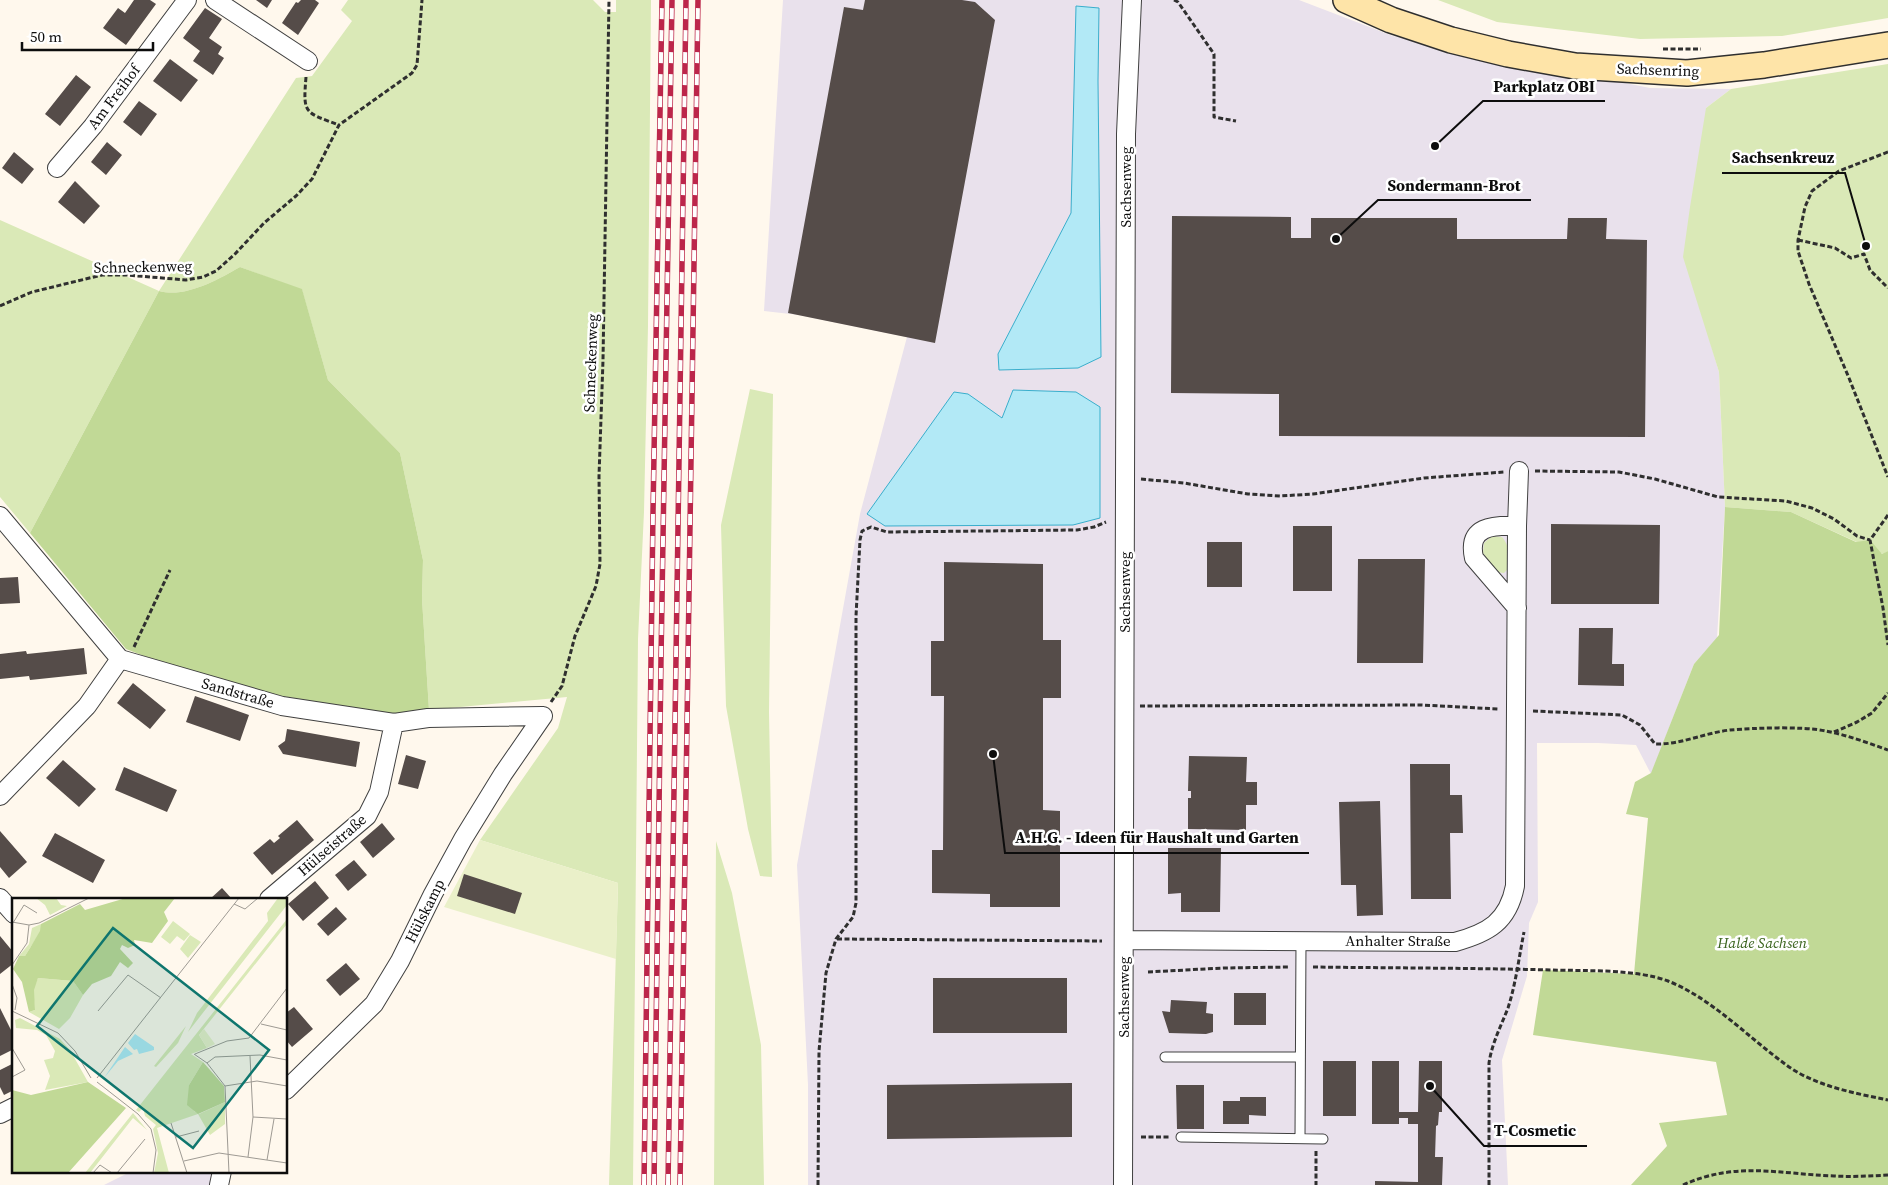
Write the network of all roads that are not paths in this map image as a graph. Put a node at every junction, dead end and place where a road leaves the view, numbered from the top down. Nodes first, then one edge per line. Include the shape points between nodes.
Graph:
1 (187, 0) edge
2 (215, 0) edge
3 (1132, 0) edge
4 (1346, 0) edge
5 (1888, 45) edge
6 (308, 61) road end
7 (57, 168) dead end
8 (1519, 472) road end
9 (0, 516) edge
10 (1517, 526) junction
11 (1517, 608) junction
12 (124, 660) junction
13 (543, 716) joint
14 (394, 723) junction
15 (0, 796) edge
16 (0, 898) edge
17 (270, 898) edge
18 (12, 912) edge
19 (1124, 940) junction
20 (1301, 942) junction
21 (1165, 1057) dead end
22 (1299, 1057) junction
23 (288, 1088) edge
24 (12, 1108) edge
25 (0, 1114) edge
26 (1181, 1137) road end
27 (1300, 1138) junction
28 (1320, 1139) road end
29 (222, 1172) edge
30 (219, 1185) edge
31 (1123, 1185) edge

1 - 7 street, Am Freihof via 93,126
2 - 6 street
3 - 19 street, Sachsenweg via 1126,134
4 - 5 street, Sachsenring via 1390,20 1451,40 1575,66 1687,73 1764,65
8 - 10 street, Anhalter Straße
9 - 12 street
10 - 11 street, Anhalter Straße
10 - 11 street via 1490,526 1473,540 1472,548 1474,558
11 - 20 street, Anhalter Straße via 1515,886 1512,899 1499,922 1487,931 1455,942
12 - 14 street, Sandstraße via 282,706
12 - 15 street via 87,706
13 - 14 street, Sandstraße via 428,718
13 - 23 street, Hülskamp via 463,840 374,1004
14 - 17 street, Hülseistraße via 379,792 368,816
16 - 18 street
19 - 20 street, Anhalter Straße
19 - 31 street, Sachsenweg
20 - 22 lane
21 - 22 lane
22 - 27 lane
24 - 25 street
26 - 27 lane
27 - 28 lane
29 - 30 street

